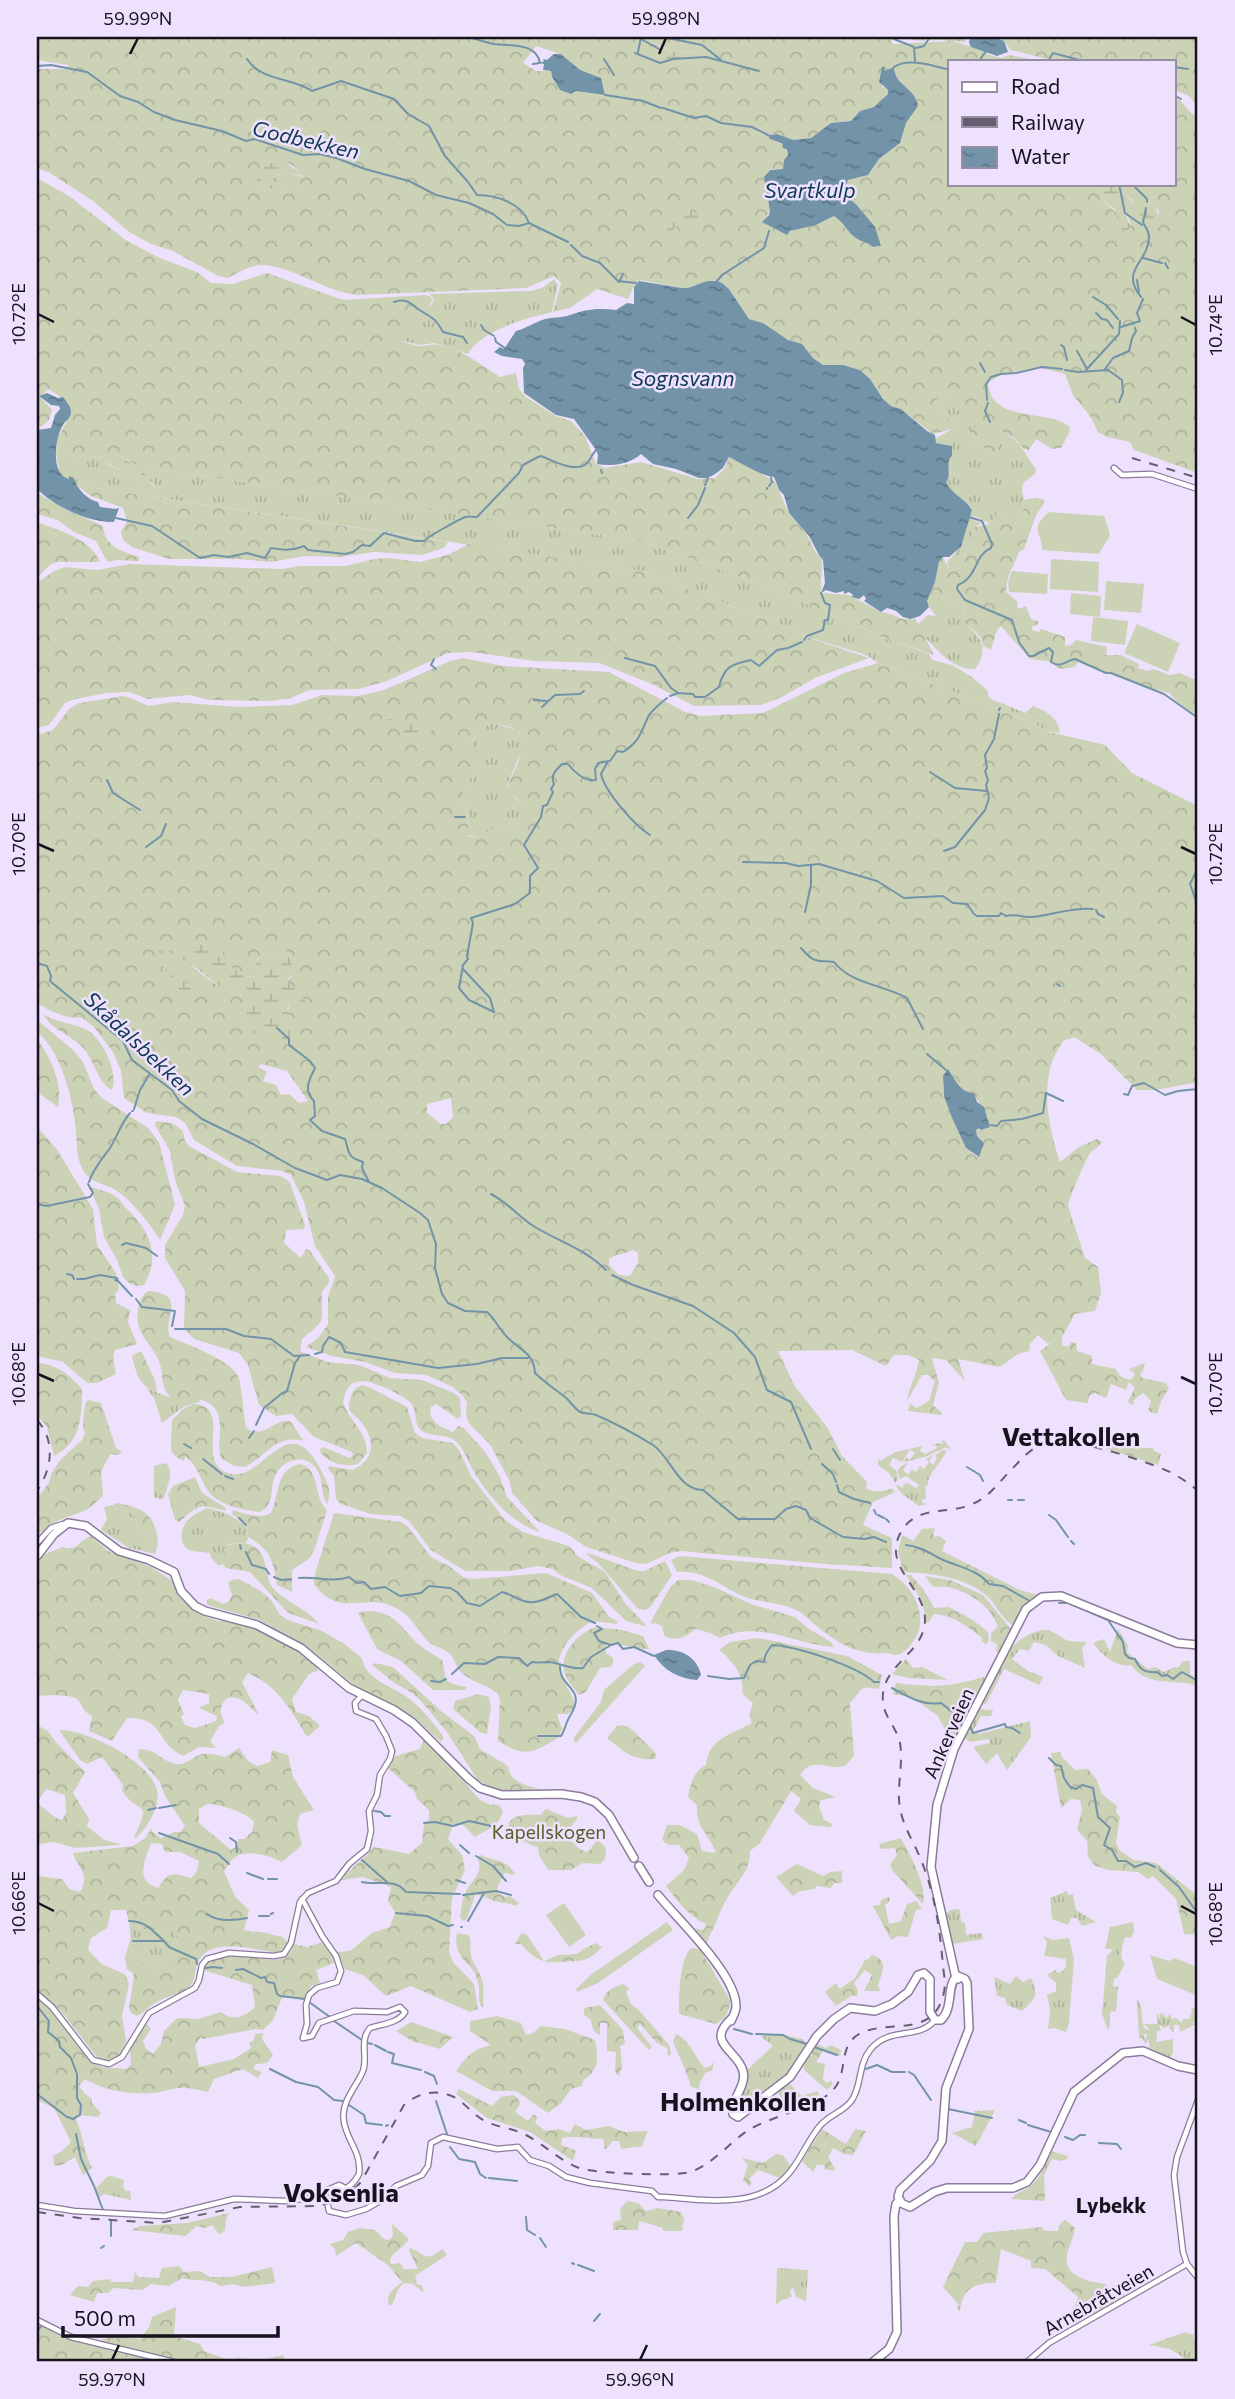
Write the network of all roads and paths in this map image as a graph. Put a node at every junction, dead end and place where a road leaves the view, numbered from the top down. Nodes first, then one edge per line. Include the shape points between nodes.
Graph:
1 (1114, 468) dead end
2 (1198, 489) edge
3 (68, 1523) junction
4 (37, 1543) edge
5 (37, 1556) edge
6 (1198, 1645) edge
7 (362, 1695) junction
8 (634, 1858) dead end
9 (639, 1866) dead end
10 (649, 1882) dead end
11 (658, 1895) dead end
12 (302, 1899) junction
13 (958, 1977) junction
14 (37, 1994) edge
15 (935, 2020) junction
16 (1198, 2070) edge
17 (1198, 2100) edge
18 (347, 2189) junction
19 (899, 2203) junction
20 (37, 2205) edge
21 (1187, 2264) junction
22 (1198, 2278) edge
23 (37, 2320) edge
24 (174, 2362) edge
25 (873, 2362) edge
26 (1027, 2362) edge

1 - 2 street via 1122,475 1152,474
3 - 4 street via 51,1528
3 - 5 main road
3 - 7 main road via 86,1526 119,1551 174,1572 181,1591 195,1606 277,1634
6 - 13 main road, Ankerveien via 1177,1643 1065,1597 1045,1596 1024,1612 952,1753 935,1812 931,1867
7 - 8 main road via 413,1723 483,1790 502,1795 573,1796 595,1802 609,1815
7 - 12 street via 355,1703 356,1711 376,1719 392,1751 369,1811 369,1845 336,1881
9 - 10 main road
11 - 15 main road via 696,1937 729,1984 736,2004 721,2035 743,2073 732,2109 738,2117 790,2077 834,2019 850,2008 875,2011 892,2004 908,1992 920,1973 929,1978 930,2012
12 - 14 street via 284,1954 229,1953 207,1959 195,1988 149,2013 114,2063 93,2060
12 - 18 street via 341,1971 337,1982 309,1995 303,2038 312,2036 319,2023 354,2011 387,2012 400,2007 405,2012 397,2020 370,2028 364,2037 364,2068 343,2111 360,2167
13 - 15 main road via 946,2015
13 - 19 main road, Ankerveien via 968,1984 969,2025 946,2088 943,2137 930,2161 899,2192
15 - 18 street via 925,2029 892,2035 876,2044 863,2062 853,2099 822,2122 792,2170 779,2183 736,2201 664,2197 652,2191 590,2183 530,2160 518,2147 497,2149 443,2137 431,2143 422,2175 396,2186 366,2209 346,2215 330,2212 327,2198
16 - 19 main road via 1143,2051 1123,2053 1074,2092 1038,2169 1027,2182 1010,2188 947,2188 914,2206
17 - 21 street via 1175,2168 1181,2245
18 - 20 street via 339,2185 297,2200 227,2200 165,2216
19 - 25 main road via 897,2330 889,2349
21 - 22 street
21 - 26 street, Arnebråtveien via 1049,2343
23 - 24 street via 76,2338

